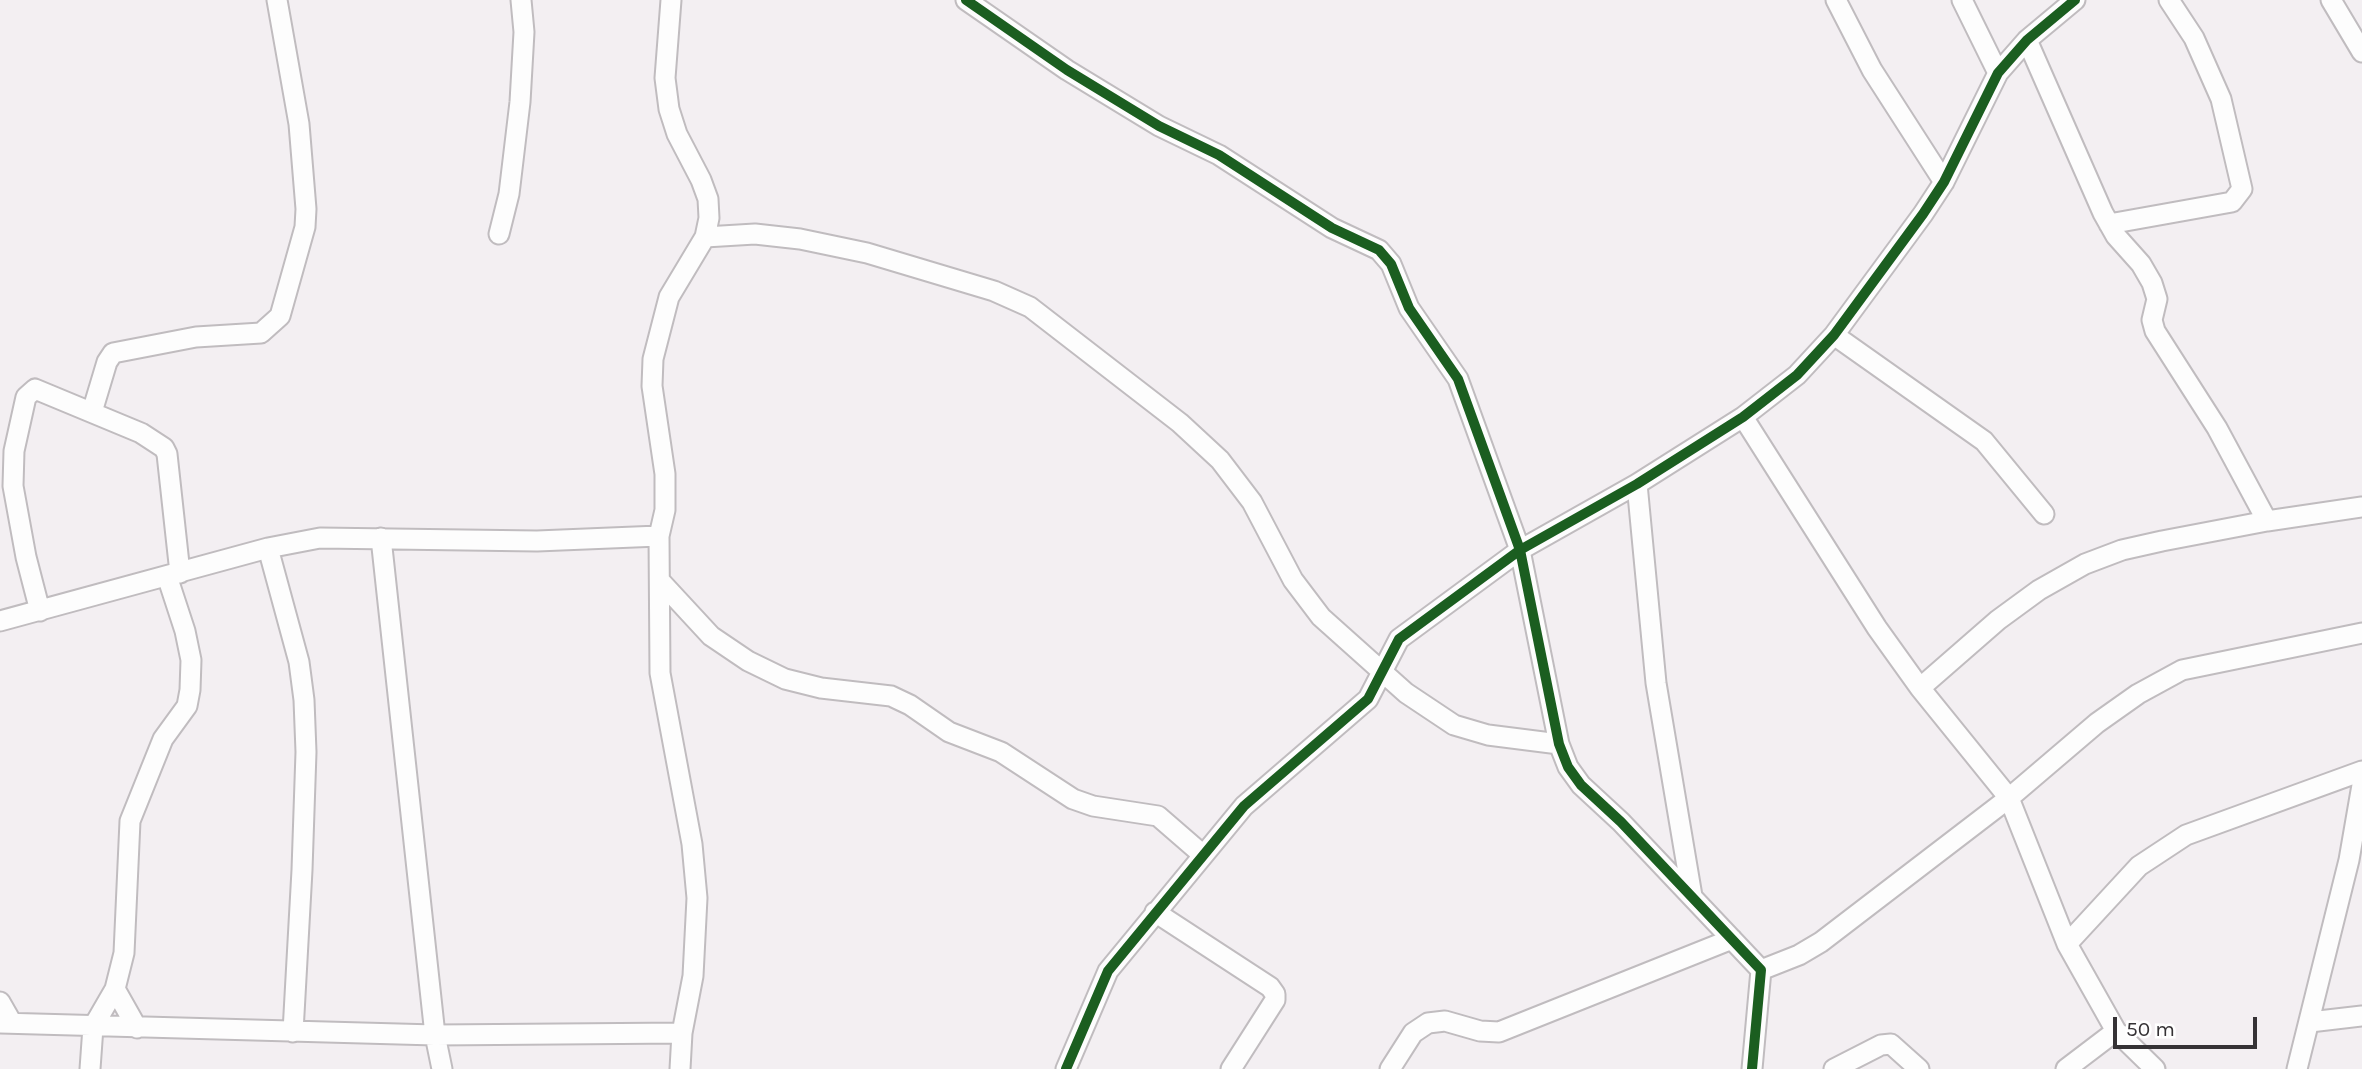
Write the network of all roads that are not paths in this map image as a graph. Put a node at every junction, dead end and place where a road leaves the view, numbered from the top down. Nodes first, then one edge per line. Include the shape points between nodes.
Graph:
1 (276, 0) edge
2 (521, 0) edge
3 (671, 0) edge
4 (966, 0) edge
5 (1836, 0) edge
6 (1962, 0) edge
7 (2075, 0) edge
8 (2169, 0) edge
9 (2331, 0) edge
10 (2027, 40) junction
11 (2362, 52) edge
12 (1998, 73) junction
13 (1944, 182) junction
14 (2109, 224) junction
15 (499, 234) dead end
16 (705, 237) junction
17 (1834, 335) junction
18 (92, 412) junction
19 (1743, 417) junction
20 (1637, 484) junction
21 (2362, 508) edge
22 (2044, 514) dead end
23 (2267, 521) junction
24 (659, 536) junction
25 (381, 538) junction
26 (268, 548) junction
27 (1520, 550) junction
28 (173, 575) junction
29 (661, 582) junction
30 (40, 611) junction
31 (0, 621) edge
32 (2362, 633) edge
33 (1399, 639) junction
34 (1357, 647) junction
35 (1380, 671) junction
36 (1920, 688) junction
37 (1406, 693) junction
38 (1368, 699) junction
39 (1559, 744) junction
40 (2362, 771) edge
41 (2362, 785) edge
42 (2010, 798) junction
43 (1203, 855) junction
44 (1692, 896) junction
45 (1155, 912) junction
46 (1732, 939) junction
47 (2067, 943) junction
48 (1761, 970) junction
49 (115, 989) junction
50 (0, 1002) edge
51 (2362, 1016) edge
52 (2310, 1022) junction
53 (6, 1023) edge
54 (93, 1027) junction
55 (136, 1028) junction
56 (2116, 1031) junction
57 (293, 1032) junction
58 (682, 1033) junction
59 (435, 1035) junction
60 (90, 1069) edge
61 (442, 1069) edge
62 (680, 1069) edge
63 (1066, 1069) edge
64 (1231, 1069) edge
65 (1390, 1069) edge
66 (1752, 1069) edge
67 (1834, 1069) edge
68 (1919, 1069) edge
69 (2066, 1069) edge
70 (2155, 1069) edge
71 (2297, 1069) edge

1 - 18 street via 299,124 306,209 280,316 261,333 196,337 113,353
2 - 15 street via 520,102 509,194
3 - 16 street via 665,78 669,109 708,199
4 - 27 street via 1067,70 1220,155 1332,228 1379,250 1391,264 1409,307 1458,379
5 - 13 street via 1872,70
6 - 12 street
7 - 10 street
8 - 14 street via 2194,38 2221,99 2242,189 2232,202
9 - 11 street
10 - 12 street
10 - 14 street
12 - 13 street
13 - 17 street
14 - 23 street via 2152,282 2157,299 2152,320 2155,331 2217,428
16 - 24 street via 669,298 653,359 652,386 665,474
16 - 34 street via 755,234 840,247 931,270 1030,307 1180,423 1220,460 1252,502 1293,580 1321,617
17 - 19 street via 1797,375
17 - 22 street via 1984,441
18 - 28 street via 141,433 167,454
18 - 30 street via 35,389 26,397 13,486
19 - 20 street
19 - 36 street
20 - 27 street
20 - 44 street via 1657,683
21 - 23 street
23 - 36 street via 2122,550 2085,564 1998,620
24 - 25 street via 537,541
24 - 29 street
25 - 26 street via 320,538
25 - 59 street
26 - 28 street
26 - 57 street via 299,662 304,700 303,844
27 - 33 street
27 - 39 street
28 - 30 street
28 - 49 street via 191,660 190,691 187,706 163,739 130,821 124,953
29 - 43 street via 711,636 748,661 785,679 821,688 891,696 949,732 1001,752 1073,799 1158,816
29 - 58 street via 660,673 692,844 697,898 693,975
30 - 31 street
32 - 42 street via 2182,670 2097,723
33 - 34 street
33 - 35 street
34 - 35 street
35 - 37 street
35 - 38 street
36 - 42 street
37 - 38 street
37 - 39 street via 1454,725 1488,735
38 - 43 street via 1244,806
39 - 44 street via 1581,785
40 - 47 street via 2186,835 2140,866
41 - 52 street
42 - 47 street
42 - 48 street via 1821,942
43 - 45 street
44 - 46 street
45 - 63 street via 1108,971
45 - 64 street via 1275,994
46 - 48 street
46 - 65 street via 1499,1032 1445,1021 1428,1023 1413,1033
47 - 56 street
48 - 66 street
49 - 54 street
49 - 55 street
50 - 53 street
51 - 52 street
52 - 71 street
53 - 54 street
54 - 55 street
54 - 60 street
55 - 57 street
56 - 69 street
56 - 70 street
57 - 59 street
58 - 59 street
58 - 62 street
59 - 61 street
67 - 68 street via 1891,1044

